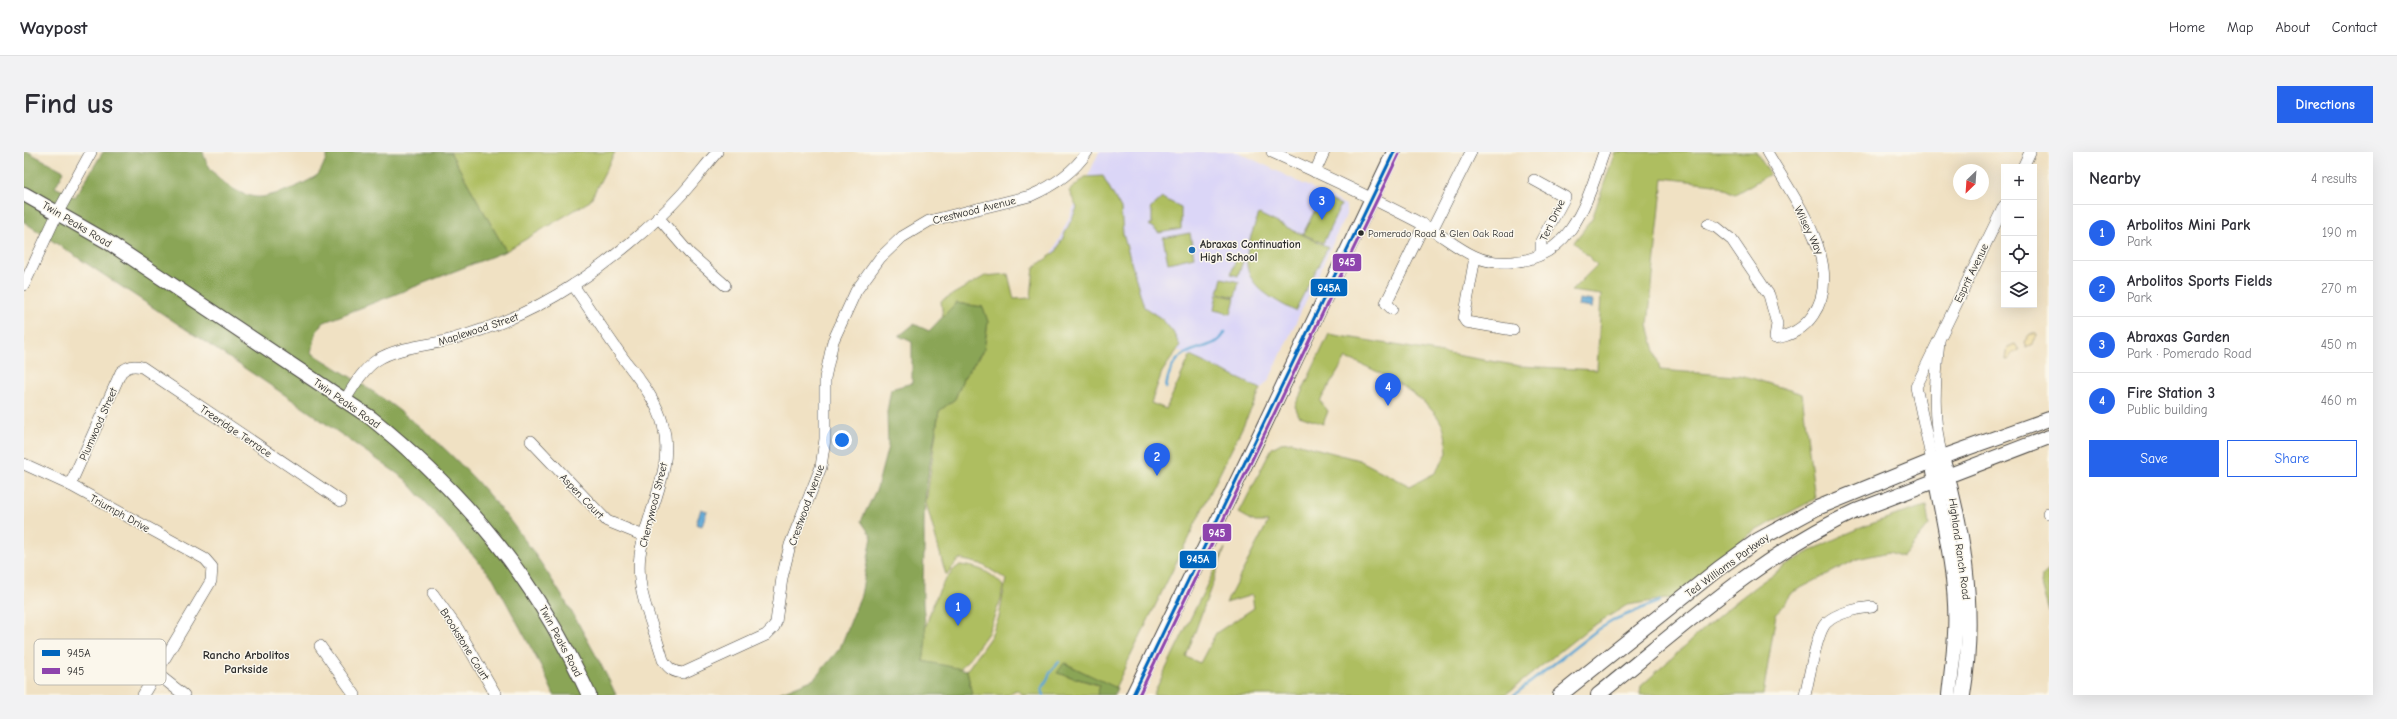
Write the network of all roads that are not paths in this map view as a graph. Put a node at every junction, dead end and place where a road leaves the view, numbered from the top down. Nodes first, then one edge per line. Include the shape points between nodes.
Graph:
1 (91, 152) edge
2 (716, 152) edge
3 (1087, 152) edge
4 (1272, 152) edge
5 (1324, 152) edge
6 (1394, 152) edge
7 (1470, 152) edge
8 (1604, 152) edge
9 (1767, 152) edge
10 (2030, 152) edge
11 (2024, 164) edge
12 (1314, 172) junction
13 (1534, 180) dead end
14 (24, 194) edge
15 (1372, 199) junction
16 (58, 212) junction
17 (2001, 212) edge
18 (658, 217) junction
19 (1708, 224) dead end
20 (1428, 227) junction
21 (1541, 254) junction
22 (1474, 257) junction
23 (24, 285) edge
24 (573, 285) junction
25 (725, 285) dead end
26 (1392, 309) dead end
27 (1513, 330) dead end
28 (1939, 341) junction
29 (130, 366) joint
30 (1923, 373) junction
31 (1936, 376) junction
32 (345, 400) junction
33 (2049, 419) edge
34 (2049, 437) edge
35 (531, 441) dead end
36 (1937, 459) junction
37 (24, 464) edge
38 (1941, 478) junction
39 (70, 485) junction
40 (341, 501) dead end
41 (644, 536) junction
42 (433, 594) dead end
43 (1872, 607) dead end
44 (320, 646) dead end
45 (166, 654) edge
46 (674, 672) joint
47 (166, 681) edge
48 (148, 685) edge
49 (143, 695) edge
50 (184, 695) edge
51 (355, 695) edge
52 (496, 695) edge
53 (589, 695) edge
54 (1133, 695) edge
55 (1560, 695) edge
56 (1598, 695) edge
57 (1805, 695) edge
58 (1949, 695) edge
59 (1963, 695) edge

1 - 16 street
2 - 18 street, Maplewood Street via 681,195
3 - 46 street, Crestwood Avenue via 1067,175 1045,190 928,222 902,237 880,258 856,291 833,341 825,378 826,438 821,467 790,545 774,627 766,635 698,667 683,673
4 - 12 street
5 - 12 street
6 - 15 main road
7 - 20 street
8 - 21 street via 1585,205 1573,227 1556,245
9 - 19 street, Wilsey Way via 1816,240 1824,269 1823,296 1808,321 1785,337 1775,338 1777,324 1769,295 1732,240
10 - 11 street
12 - 15 street
13 - 21 street, Teri Drive via 1565,197 1541,241
14 - 16 main road, Twin Peaks Road
15 - 20 street
15 - 54 main road
16 - 23 street
16 - 32 main road, Twin Peaks Road via 108,242
17 - 28 street, Esprit Avenue
18 - 24 street, Maplewood Street
18 - 25 street via 689,253
20 - 22 street
20 - 26 street via 1386,303
21 - 22 street via 1521,261 1497,263
22 - 27 street via 1464,319 1466,322
24 - 32 street, Maplewood Street via 523,314 482,330 391,353 376,361 352,387
24 - 41 street, Cherrywood Street via 651,396 663,425 666,446 664,469
28 - 30 street, Esprit Avenue
28 - 31 street, Esprit Avenue
29 - 39 street, Plumwood Street via 121,372
29 - 40 street, Treeridge Terrace via 142,367
30 - 31 street
30 - 36 street, Esprit Avenue via 1916,387
31 - 36 street, Esprit Avenue
32 - 53 main road, Twin Peaks Road via 406,446 454,491 495,538 543,606
33 - 36 main road, Ted Williams Parkway
34 - 38 main road, Ted Williams Parkway
35 - 41 street, Aspen Court via 607,521
36 - 38 main road, Esprit Avenue
36 - 55 main road, Ted Williams Parkway via 1817,508 1758,540
37 - 39 street, Triumph Drive
38 - 56 main road, Ted Williams Parkway via 1826,525 1770,560
38 - 58 main road, Highland Ranch Road via 1951,562 1955,633
38 - 59 main road, Highland Ranch Road via 1960,532 1968,607 1968,656
39 - 45 street, Triumph Drive via 205,559 212,568 211,581
41 - 46 street, Cherrywood Street via 639,577 644,602 663,660
42 - 52 street, Brookstone Court via 458,628
43 - 57 street via 1855,608 1826,623 1818,640
44 - 51 street
47 - 50 street
48 - 49 street

